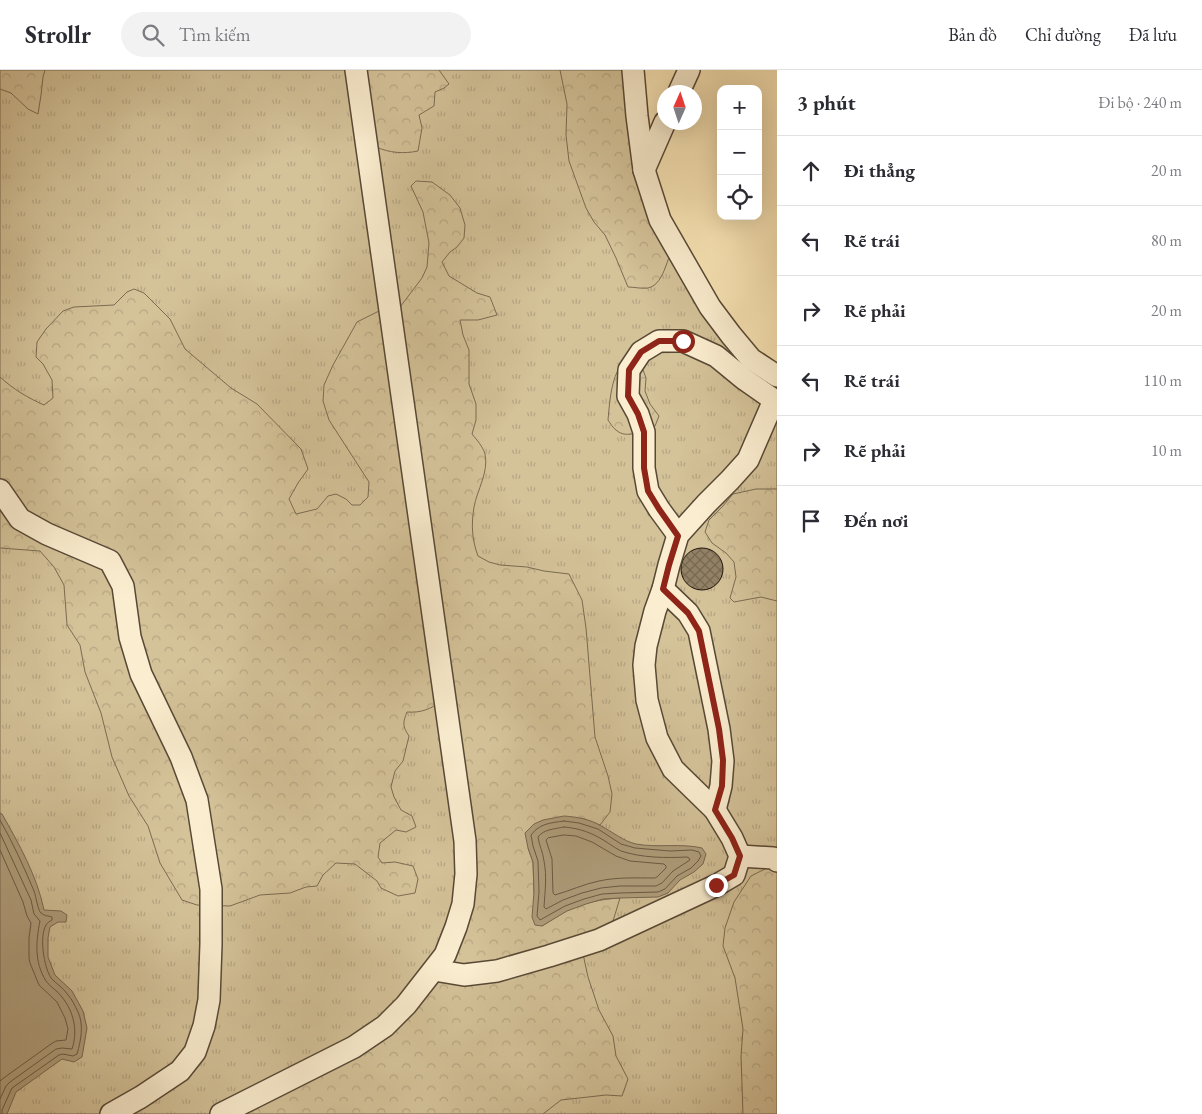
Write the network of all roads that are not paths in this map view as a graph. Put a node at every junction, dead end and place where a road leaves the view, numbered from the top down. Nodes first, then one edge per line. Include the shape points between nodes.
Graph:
1 (356, 70) edge
2 (633, 70) edge
3 (689, 70) edge
4 (682, 85) edge
5 (662, 130) edge
6 (644, 170) junction
7 (777, 376) edge
8 (775, 401) edge
9 (0, 490) edge
10 (678, 536) junction
11 (663, 589) junction
12 (715, 810) junction
13 (740, 856) junction
14 (777, 860) edge
15 (434, 970) junction
16 (111, 1114) edge
17 (221, 1114) edge

1 - 15 street via 465,841 463,904 445,955
2 - 6 street
3 - 4 street
5 - 6 street
6 - 7 street via 660,220 710,307 750,359
8 - 10 street via 748,460
8 - 10 street via 716,356 683,341 659,341 641,352 629,370 628,396 644,432 648,491
9 - 16 street via 20,520 110,561 123,586 130,637 141,674 198,800 210,889 209,1000 204,1026 195,1052 180,1071
10 - 11 street
11 - 12 street via 688,613 699,631 723,760 722,786
11 - 12 street via 646,646 644,665 650,709 657,738 674,769
12 - 13 street
13 - 14 street
13 - 15 street via 734,875 599,940 498,971 464,975
15 - 17 street via 385,1026 354,1046

